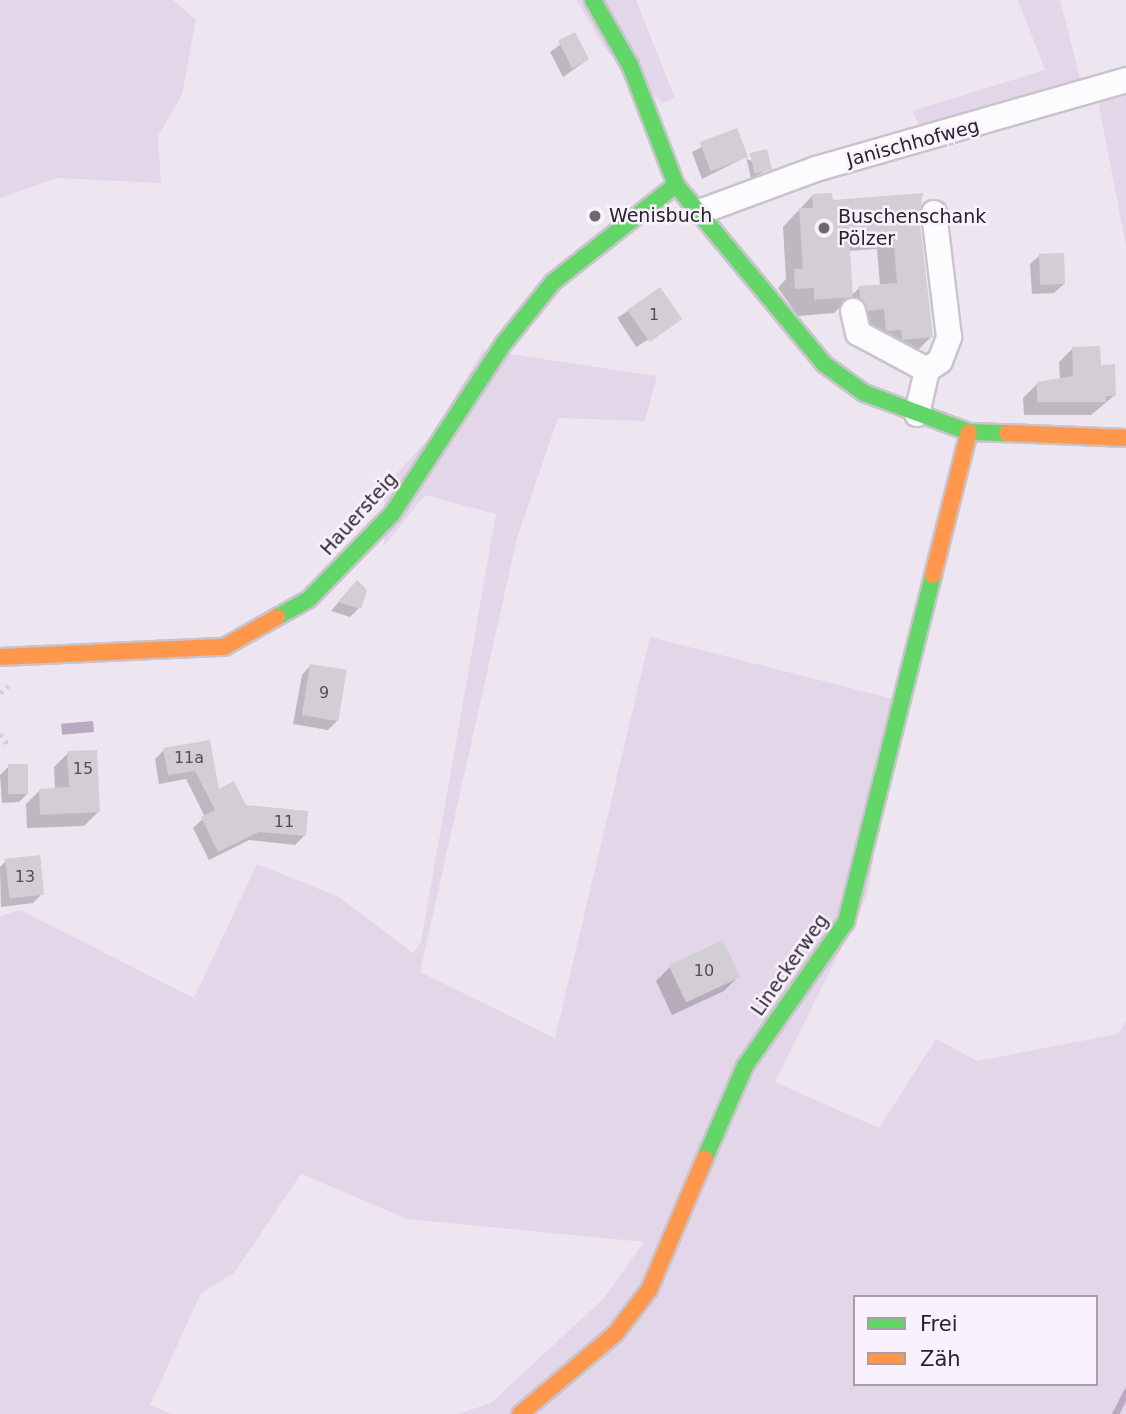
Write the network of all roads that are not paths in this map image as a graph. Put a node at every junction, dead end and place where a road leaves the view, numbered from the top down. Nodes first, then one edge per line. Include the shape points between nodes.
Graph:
1 (593, 0) edge
2 (1126, 80) edge
3 (676, 185) junction
4 (702, 211) junction
5 (934, 213) dead end
6 (853, 311) dead end
7 (927, 370) junction
8 (917, 414) junction
9 (969, 432) junction
10 (1126, 438) edge
11 (0, 657) edge
12 (520, 1414) edge

1 - 3 street via 630,65
2 - 4 street, Janischhofweg via 816,169
3 - 4 street
3 - 11 street, Hauersteig via 553,282 503,343 392,514 308,600 224,647
4 - 8 street via 824,364 864,393
5 - 7 street via 949,337 940,361
6 - 7 street via 858,333
7 - 8 street
8 - 9 street
9 - 10 street
9 - 12 street, Lineckerweg via 846,922 745,1066 649,1290 615,1334

